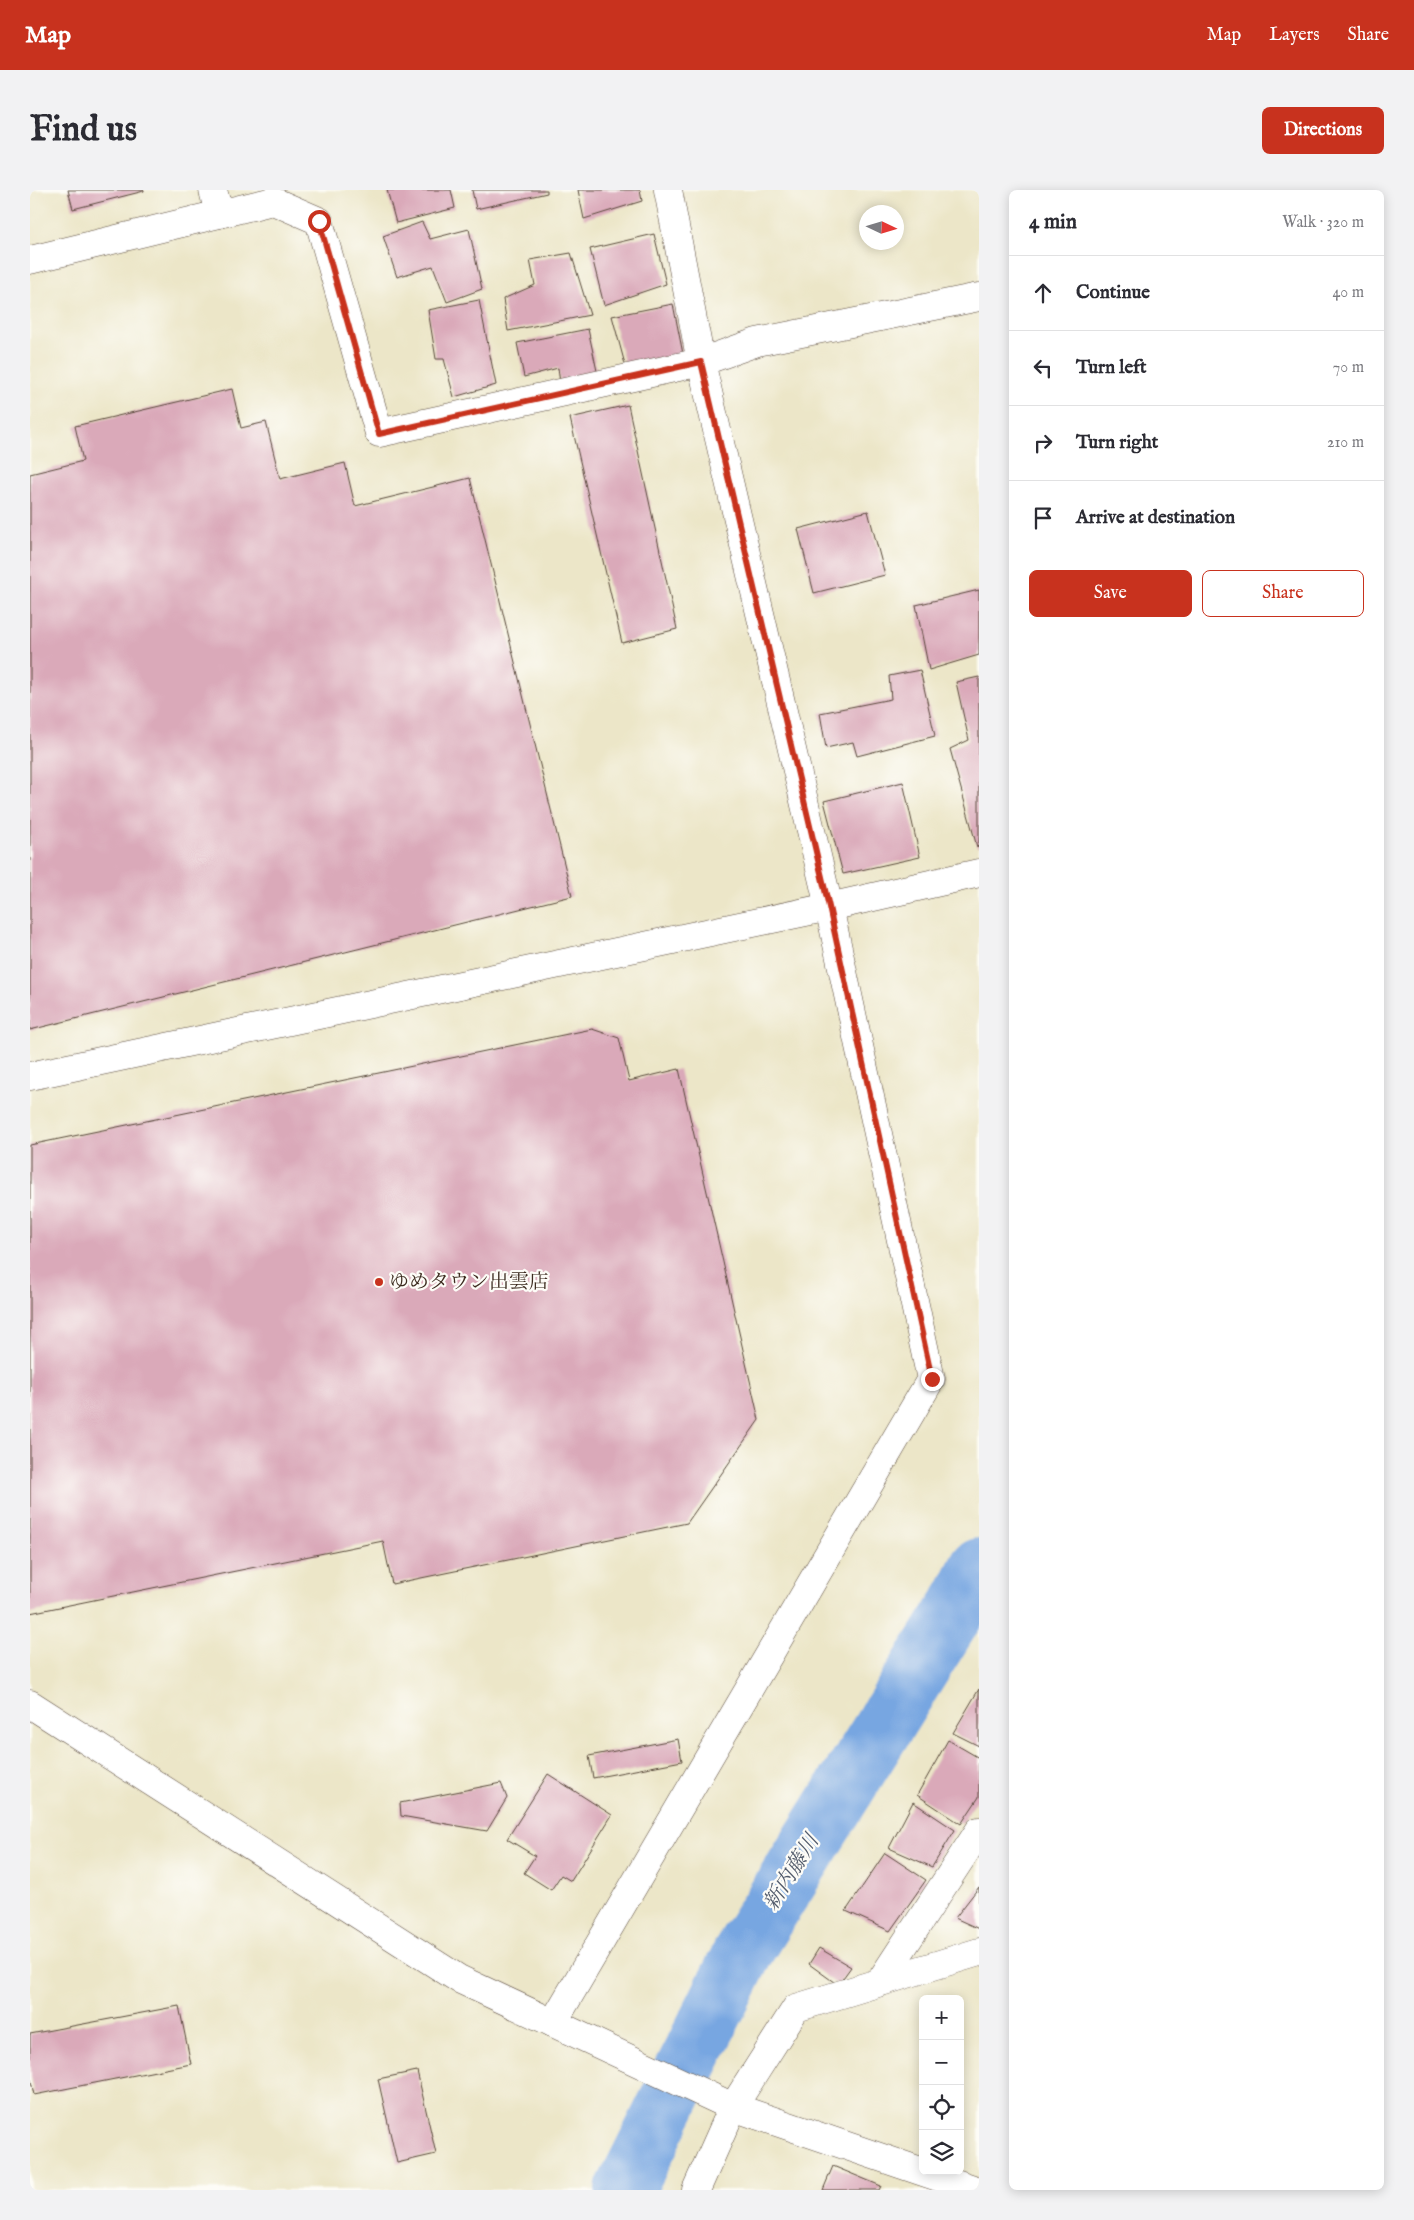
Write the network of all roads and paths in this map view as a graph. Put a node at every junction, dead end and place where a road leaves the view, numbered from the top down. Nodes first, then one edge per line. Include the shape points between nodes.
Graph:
1 (668, 190) edge
2 (216, 202) edge
3 (30, 260) edge
4 (979, 297) edge
5 (701, 362) junction
6 (979, 873) edge
7 (829, 907) junction
8 (30, 1076) edge
9 (30, 1704) edge
10 (979, 1831) edge
11 (979, 1952) edge
12 (880, 1982) junction
13 (553, 2023) junction
14 (733, 2107) junction
15 (696, 2190) edge
16 (976, 2190) edge

1 - 5 street
2 - 3 street
2 - 5 street via 273,201 319,221 379,434
4 - 5 street via 757,342
5 - 7 street
6 - 7 street
7 - 8 street
7 - 13 street via 932,1379
9 - 13 street via 459,1979
10 - 12 street
11 - 12 street
12 - 14 street via 796,2008
13 - 14 street
14 - 15 street
14 - 16 street

